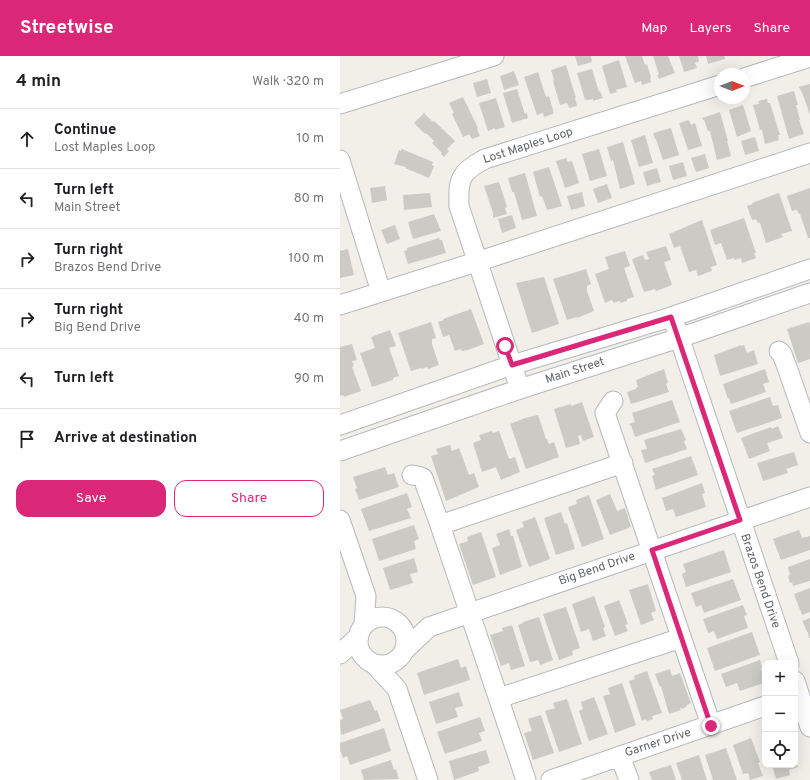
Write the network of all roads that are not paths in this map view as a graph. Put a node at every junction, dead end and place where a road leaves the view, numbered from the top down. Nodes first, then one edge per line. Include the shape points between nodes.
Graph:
1 (494, 56) edge
2 (810, 57) edge
3 (750, 76) edge
4 (714, 87) edge
5 (340, 104) edge
6 (810, 153) edge
7 (340, 160) edge
8 (478, 262) junction
9 (810, 269) edge
10 (382, 292) junction
11 (810, 293) edge
12 (340, 305) edge
13 (671, 317) junction
14 (679, 338) junction
15 (779, 351) dead end
16 (512, 365) junction
17 (520, 389) junction
18 (804, 398) edge
19 (613, 401) dead end
20 (340, 425) edge
21 (810, 433) edge
22 (340, 451) edge
23 (623, 463) junction
24 (412, 475) dead end
25 (810, 497) edge
26 (340, 520) edge
27 (740, 520) junction
28 (440, 525) junction
29 (652, 550) junction
30 (366, 596) junction
31 (469, 613) junction
32 (394, 620) junction
33 (429, 627) junction
34 (361, 631) junction
35 (681, 638) junction
36 (404, 652) junction
37 (340, 654) edge
38 (340, 658) edge
39 (788, 660) edge
40 (370, 662) junction
41 (397, 689) junction
42 (798, 695) edge
43 (499, 698) junction
44 (762, 707) edge
45 (711, 726) junction
46 (810, 727) edge
47 (620, 756) junction
48 (428, 780) edge
49 (526, 780) edge
50 (551, 780) edge
51 (629, 780) edge

1 - 5 street
2 - 3 street
4 - 8 street, Lost Maples Loop via 485,159 473,166 462,176 458,190 459,206
6 - 8 street
7 - 10 street
8 - 10 street
8 - 16 street, Lost Maples Loop
9 - 13 street, Main Street
10 - 12 street
11 - 14 street, Main Street
13 - 14 street, Brazos Bend Drive
13 - 16 street, Main Street
14 - 17 street, Main Street
14 - 27 street, Brazos Bend Drive
15 - 18 street
16 - 17 street, Lost Maples Loop
16 - 20 street, Main Street
17 - 22 street, Main Street
18 - 21 street
19 - 23 street via 604,413
23 - 28 street
23 - 29 street
24 - 28 street via 423,478
25 - 27 street, Big Bend Drive
26 - 30 street
27 - 29 street, Big Bend Drive
27 - 39 street, Brazos Bend Drive
28 - 31 street
29 - 31 street, Big Bend Drive
29 - 35 street
30 - 32 street
30 - 34 street
31 - 33 street, Big Bend Drive
31 - 43 street
32 - 33 street, Big Bend Drive
32 - 34 street via 376,618
32 - 36 street via 405,632
33 - 36 street, Big Bend Drive
34 - 37 street
34 - 40 street via 359,648
35 - 43 street
35 - 45 street
36 - 40 street via 397,661 390,664 382,666
36 - 41 street
38 - 40 street
40 - 41 street
41 - 48 street
42 - 46 street
43 - 49 street
44 - 45 street, Garner Drive
45 - 47 street, Garner Drive
47 - 50 street, Garner Drive
47 - 51 street

